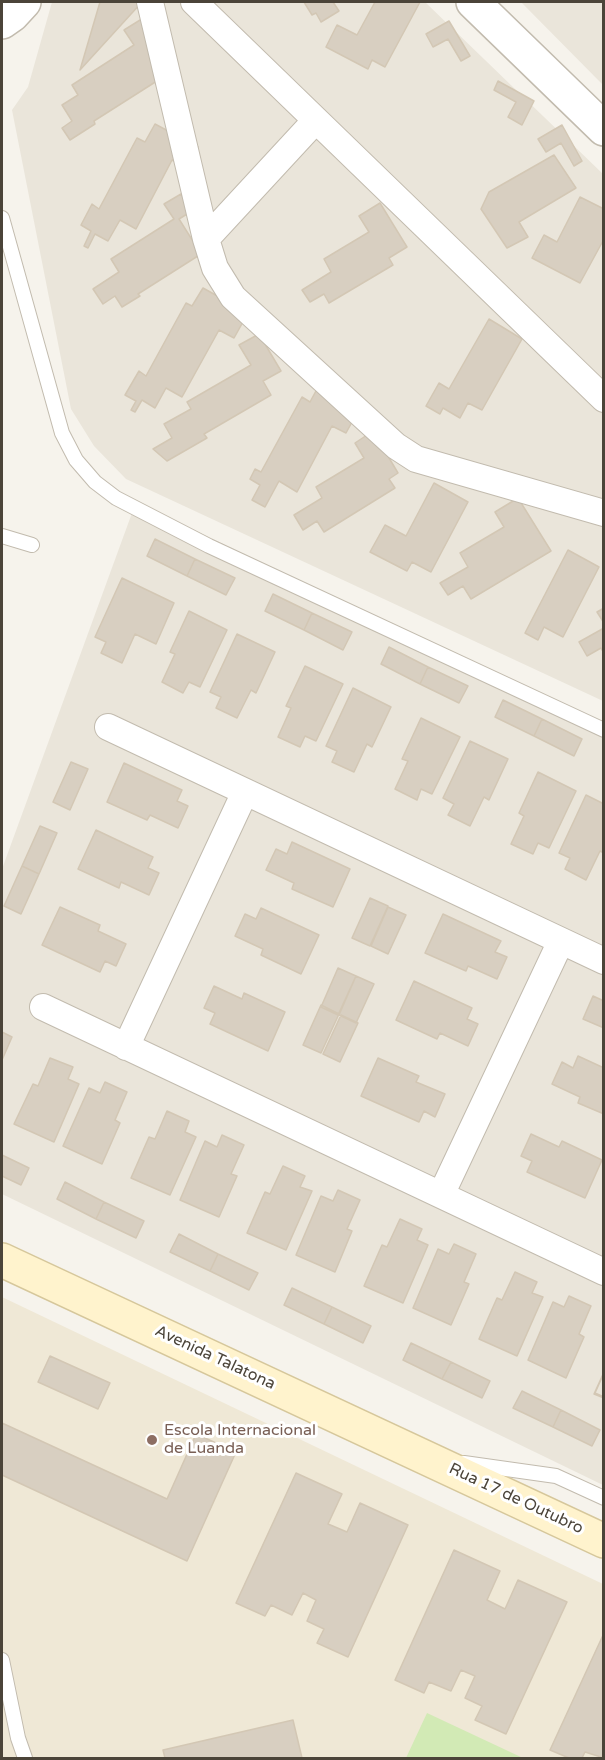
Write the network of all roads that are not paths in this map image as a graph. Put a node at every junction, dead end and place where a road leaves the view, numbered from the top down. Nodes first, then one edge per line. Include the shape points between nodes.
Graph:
1 (24, 2) edge
2 (150, 2) edge
3 (473, 2) edge
4 (200, 7) edge
5 (2, 22) edge
6 (158, 31) junction
7 (316, 120) junction
8 (603, 129) edge
9 (2, 218) edge
10 (206, 239) junction
11 (603, 399) edge
12 (603, 513) edge
13 (2, 536) edge
14 (32, 545) dead end
15 (108, 727) dead end
16 (603, 730) edge
17 (245, 792) junction
18 (561, 941) junction
19 (603, 961) edge
20 (43, 1007) dead end
21 (126, 1047) junction
22 (441, 1195) junction
23 (2, 1260) edge
24 (603, 1272) edge
25 (428, 1458) junction
26 (603, 1498) edge
27 (603, 1541) edge
28 (2, 1660) edge
29 (25, 1758) edge

1 - 5 street
2 - 6 street
3 - 8 street
4 - 6 street via 177,10
4 - 7 street
6 - 10 street
7 - 10 street
7 - 11 street
9 - 16 lane via 62,433 76,460 95,482 116,498 209,546
10 - 12 street via 215,268 233,297 396,446 416,459
13 - 14 lane
15 - 17 street
17 - 18 street
17 - 21 street
18 - 19 street
18 - 22 street
20 - 21 street
21 - 22 street
22 - 24 street
23 - 25 main road, Avenida Talatona
25 - 26 lane via 556,1476
25 - 27 main road, Rua 17 de Outubro
28 - 29 lane

